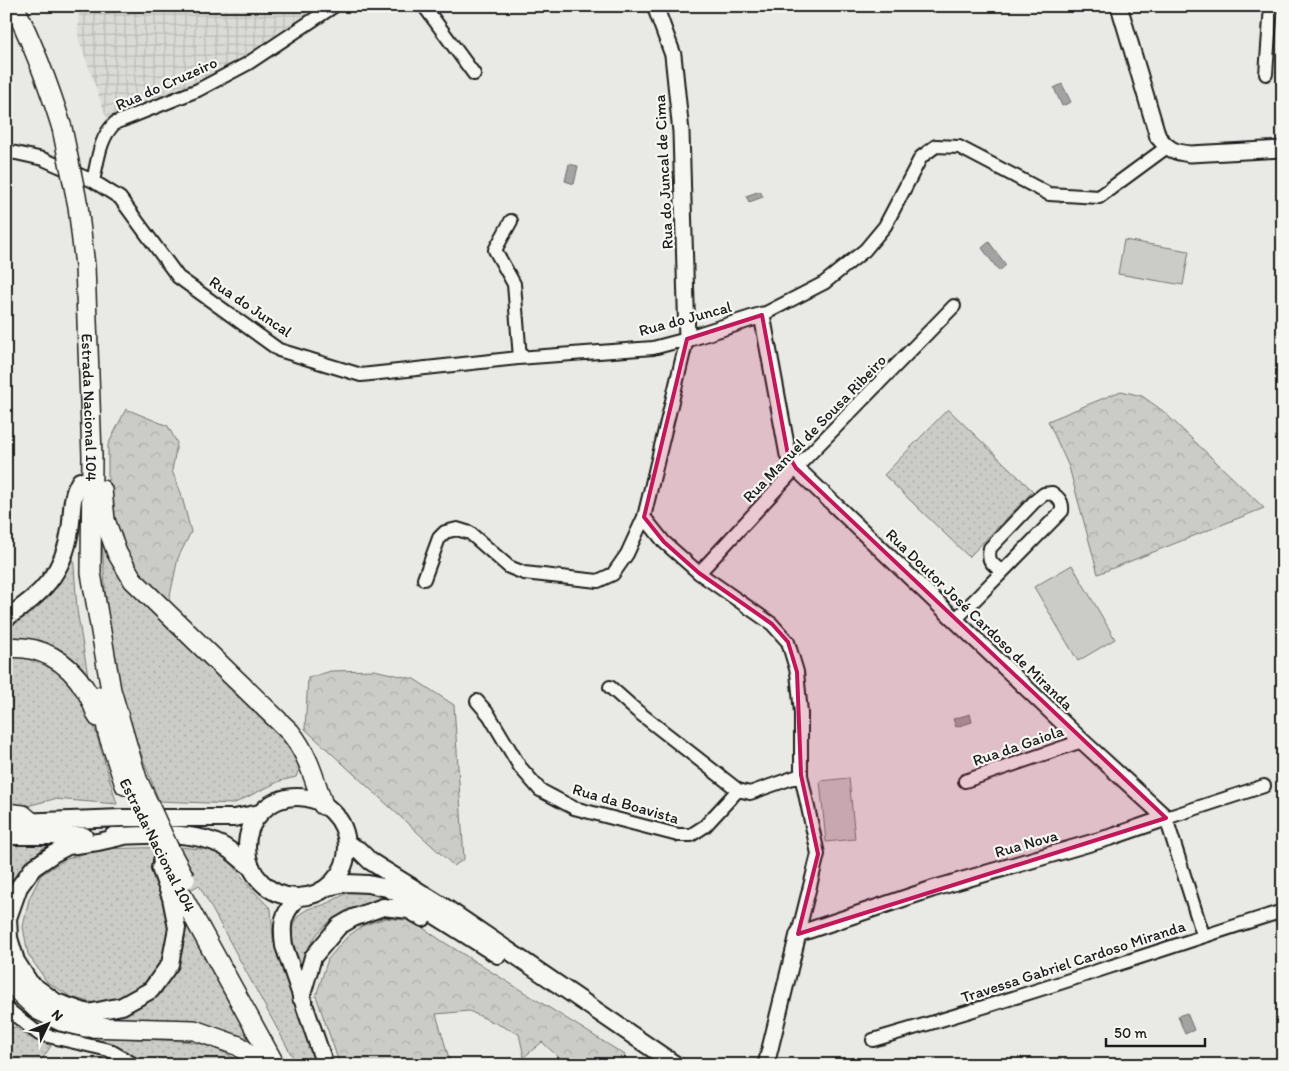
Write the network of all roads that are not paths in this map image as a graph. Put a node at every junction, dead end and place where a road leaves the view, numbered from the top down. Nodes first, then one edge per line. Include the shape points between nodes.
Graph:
1 (14, 6) edge
2 (334, 6) edge
3 (424, 6) edge
4 (655, 6) edge
5 (1119, 6) edge
6 (1271, 6) edge
7 (474, 74) dead end
8 (1266, 74) dead end
9 (1167, 147) junction
10 (1283, 149) edge
11 (6, 152) edge
12 (93, 181) junction
13 (512, 222) dead end
14 (954, 306) dead end
15 (762, 315) junction
16 (87, 334) junction
17 (687, 339) junction
18 (520, 358) junction
19 (92, 456) junction
20 (796, 468) junction
21 (80, 481) junction
22 (644, 517) junction
23 (1002, 572) junction
24 (699, 573) junction
25 (424, 579) dead end
26 (6, 618) edge
27 (955, 620) junction
28 (6, 648) edge
29 (610, 687) dead end
30 (477, 701) dead end
31 (108, 734) junction
32 (1082, 741) junction
33 (801, 775) junction
34 (965, 781) dead end
35 (131, 782) junction
36 (1264, 786) dead end
37 (738, 790) junction
38 (323, 805) junction
39 (6, 813) edge
40 (260, 814) junction
41 (1166, 818) junction
42 (30, 821) junction
43 (6, 822) edge
44 (6, 836) edge
45 (125, 836) junction
46 (347, 844) junction
47 (163, 861) junction
48 (252, 868) junction
49 (328, 887) junction
50 (298, 897) junction
51 (1283, 911) edge
52 (798, 934) junction
53 (1202, 935) junction
54 (515, 966) junction
55 (6, 973) edge
56 (301, 998) junction
57 (6, 1008) edge
58 (873, 1040) dead end
59 (658, 1052) junction
60 (135, 1065) edge
61 (263, 1065) edge
62 (275, 1065) edge
63 (287, 1065) edge
64 (325, 1065) edge
65 (676, 1065) edge
66 (766, 1065) edge

1 - 16 main road, bridge via 47,79 62,128 78,206 85,266
2 - 12 street, Rua do Cruzeiro via 247,64 198,90 115,123 103,139
3 - 7 street
4 - 17 street, Rua do Juncal de Cima via 673,56 681,132
5 - 9 street via 1158,137
6 - 8 street
9 - 10 street via 1190,154
9 - 15 street, Rua do Juncal via 1099,197 1049,194 960,147 936,146 921,157 885,226 865,250 824,283
11 - 12 street, Rua do Juncal via 43,160
12 - 18 street, Rua do Juncal via 120,198 178,277 279,350 361,375
13 - 18 street via 495,250 514,284
14 - 20 street, Rua Manuel de Sousa Ribeiro
15 - 17 street, Rua do Juncal
15 - 20 street, Rua Doutor José Cardoso de Miranda via 788,456
16 - 19 main road, Estrada Nacional 104
16 - 21 main road, Estrada Nacional 104
17 - 18 street, Rua do Juncal via 653,348
17 - 22 street
19 - 35 main road, Estrada Nacional 104 via 91,573
19 - 38 main road via 100,466 106,520 117,553 133,580 290,732 308,760
20 - 24 street, Rua Manuel de Sousa Ribeiro
20 - 27 street, Rua Doutor José Cardoso de Miranda
21 - 26 main road via 74,491 65,554 54,577
21 - 31 main road, Estrada Nacional 104 via 83,576
22 - 24 street via 664,542
22 - 25 street via 627,554 613,574 598,581 524,573 509,567 470,533 457,529 445,532 439,538
23 - 23 street via 1062,511 1063,504 1052,493 1044,494 1034,502 990,548 988,556
23 - 27 street
24 - 33 street via 772,624 788,642 797,672
27 - 32 street, Rua Doutor José Cardoso de Miranda
28 - 31 main road via 19,647 50,654 72,670
29 - 37 street
30 - 37 street, Rua da Boavista via 520,767 540,790 574,808 678,835 691,835
31 - 35 main road, Estrada Nacional 104
32 - 34 street, Rua da Gaiola
32 - 41 street, Rua Doutor José Cardoso de Miranda
33 - 37 street via 750,793
33 - 52 street via 818,854
35 - 47 main road, Estrada Nacional 104
35 - 63 main road, Estrada Nacional 104, bridge
36 - 41 street, Rua Nova
38 - 40 main road via 297,797 271,804
38 - 46 main road via 335,815
39 - 42 main road via 23,815
40 - 42 main road via 234,818
40 - 48 main road via 248,839
41 - 52 street, Rua Nova via 932,889
41 - 53 street
42 - 43 main road
44 - 45 main road
45 - 47 main road via 68,846 33,868 19,887 8,918 9,938 16,961 30,982 56,1002 88,1013 122,1006 150,990 170,964 177,928 172,898 159,869
45 - 48 main road via 176,834 200,838 222,845
46 - 49 main road via 339,875
46 - 59 main road via 463,918
47 - 62 main road, Estrada Nacional 104
48 - 50 main road via 271,890 284,896
49 - 50 main road via 309,896
49 - 54 main road via 347,883 387,888
50 - 56 main road via 289,908 282,926 284,946
51 - 53 street, Travessa Gabriel Cardoso Miranda
52 - 66 street
53 - 58 street, Travessa Gabriel Cardoso Miranda via 1111,967
54 - 56 main road via 492,960 409,910 383,908 339,926 313,957
54 - 59 main road
55 - 61 main road via 20,994 38,1010 61,1021 86,1027 194,1030 239,1046
56 - 64 main road
57 - 60 street via 39,1034 109,1050
59 - 65 main road

